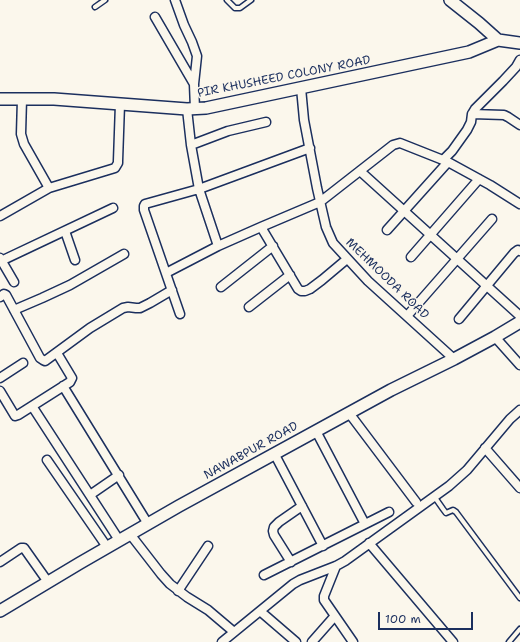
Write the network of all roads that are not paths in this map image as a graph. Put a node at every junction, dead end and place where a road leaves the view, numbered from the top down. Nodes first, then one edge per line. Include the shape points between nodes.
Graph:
1 (105, 0) edge
2 (175, 0) edge
3 (227, 0) edge
4 (251, 0) edge
5 (450, 0) edge
6 (94, 7) dead end
7 (156, 17) dead end
8 (498, 40) junction
9 (520, 42) edge
10 (520, 60) edge
11 (194, 84) junction
12 (301, 88) junction
13 (0, 99) edge
14 (22, 99) junction
15 (120, 104) junction
16 (191, 109) junction
17 (472, 114) junction
18 (266, 122) dead end
19 (520, 125) edge
20 (192, 145) junction
21 (310, 148) junction
22 (445, 161) junction
23 (360, 171) junction
24 (479, 179) junction
25 (49, 188) junction
26 (199, 189) junction
27 (320, 202) junction
28 (520, 204) edge
29 (113, 208) dead end
30 (404, 211) junction
31 (0, 216) edge
32 (492, 219) dead end
33 (261, 227) junction
34 (65, 230) junction
35 (387, 230) dead end
36 (430, 235) junction
37 (218, 246) junction
38 (273, 246) junction
39 (520, 251) edge
40 (124, 254) dead end
41 (411, 257) dead end
42 (1, 259) edge
43 (347, 259) junction
44 (457, 259) junction
45 (75, 260) dead end
46 (166, 273) junction
47 (290, 275) junction
48 (14, 282) dead end
49 (486, 286) junction
50 (221, 287) dead end
51 (172, 290) junction
52 (0, 297) edge
53 (249, 306) dead end
54 (14, 310) junction
55 (180, 314) dead end
56 (407, 316) junction
57 (520, 316) edge
58 (459, 319) dead end
59 (520, 322) edge
60 (494, 337) junction
61 (57, 353) junction
62 (454, 359) junction
63 (23, 363) dead end
64 (520, 365) edge
65 (0, 378) edge
66 (63, 386) junction
67 (0, 391) edge
68 (32, 406) junction
69 (520, 410) edge
70 (349, 413) junction
71 (316, 431) junction
72 (486, 448) junction
73 (274, 453) junction
74 (47, 460) dead end
75 (119, 475) junction
76 (520, 488) edge
77 (90, 495) junction
78 (433, 498) junction
79 (416, 502) dead end
80 (302, 506) junction
81 (389, 512) dead end
82 (148, 524) junction
83 (365, 524) junction
84 (130, 534) junction
85 (119, 540) junction
86 (369, 543) junction
87 (208, 546) dead end
88 (323, 546) junction
89 (107, 547) junction
90 (0, 562) edge
91 (291, 562) junction
92 (336, 566) junction
93 (264, 575) dead end
94 (48, 582) junction
95 (178, 591) junction
96 (520, 598) edge
97 (0, 611) edge
98 (260, 611) junction
99 (334, 616) junction
100 (520, 629) edge
101 (234, 632) junction
102 (223, 642) edge
103 (296, 642) edge
104 (312, 642) edge
105 (353, 642) edge
106 (453, 642) edge
107 (509, 642) edge

1 - 6 lane
2 - 11 street via 197,56
3 - 4 lane via 235,8 240,8
5 - 8 street
7 - 11 street
8 - 9 street
8 - 12 street, PIR KHUSHEED COLONY ROAD via 470,52
10 - 17 street
11 - 16 street
12 - 16 street, PIR KHUSHEED COLONY ROAD
12 - 21 street, MEHMOODA ROAD
13 - 14 street, PIR KHUSHEED COLONY ROAD
14 - 15 street, PIR KHUSHEED COLONY ROAD
14 - 25 street via 21,134 24,144
15 - 16 street, PIR KHUSHEED COLONY ROAD
15 - 25 street via 118,161 115,168
16 - 20 street
17 - 19 street via 504,115
17 - 22 street via 471,122
18 - 20 street via 228,131
20 - 26 street
21 - 26 street
21 - 27 street, MEHMOODA ROAD
22 - 23 street via 400,143 393,145
22 - 24 street
22 - 30 street
23 - 27 street
23 - 30 street
24 - 28 street
24 - 36 street
25 - 31 street
26 - 37 street
26 - 46 street via 144,206
27 - 33 street
27 - 43 street, MEHMOODA ROAD via 330,238
29 - 34 street
30 - 35 street
30 - 36 street
32 - 44 street
33 - 37 street
33 - 38 street
34 - 42 street
34 - 45 street
36 - 41 street
36 - 44 street
37 - 46 street
38 - 47 street
38 - 50 street
39 - 49 street via 514,253
40 - 54 street via 70,285
42 - 48 street
43 - 47 street via 305,291 298,289
43 - 56 street, MEHMOODA ROAD
44 - 49 street
44 - 56 street
46 - 51 street
47 - 53 street
49 - 57 street
49 - 58 street
51 - 55 street
51 - 61 street via 140,308 123,308 90,328
52 - 54 street via 6,295
54 - 61 street via 43,360 48,360
56 - 62 street, MEHMOODA ROAD
59 - 60 street, NAWABPUR ROAD
60 - 62 street, NAWABPUR ROAD
60 - 64 street
61 - 66 street via 72,378
62 - 70 street, NAWABPUR ROAD
63 - 65 street
66 - 68 street
66 - 75 street
67 - 68 street via 15,416
68 - 77 street
69 - 72 street
70 - 71 street, NAWABPUR ROAD
70 - 79 street
71 - 73 street, NAWABPUR ROAD
71 - 83 street
72 - 76 street
72 - 78 street via 467,470
73 - 80 street
73 - 82 street, NAWABPUR ROAD
74 - 89 street
75 - 77 street
75 - 82 street
77 - 85 street
78 - 86 street
78 - 96 lane via 446,513 453,510 456,512
80 - 88 street
80 - 91 street via 279,522 273,530
81 - 83 street
82 - 84 street, NAWABPUR ROAD
83 - 88 street
84 - 85 street, NAWABPUR ROAD
84 - 95 street via 161,574
85 - 89 street, NAWABPUR ROAD
86 - 92 street
86 - 106 street
87 - 95 street
88 - 91 street
89 - 94 street, NAWABPUR ROAD
90 - 94 street via 24,548
91 - 93 street
92 - 98 street via 293,584
92 - 99 street via 324,596
94 - 97 street, NAWABPUR ROAD
95 - 101 street via 208,610
98 - 101 street
98 - 103 street
99 - 104 street
99 - 105 street
100 - 107 lane
101 - 102 street

